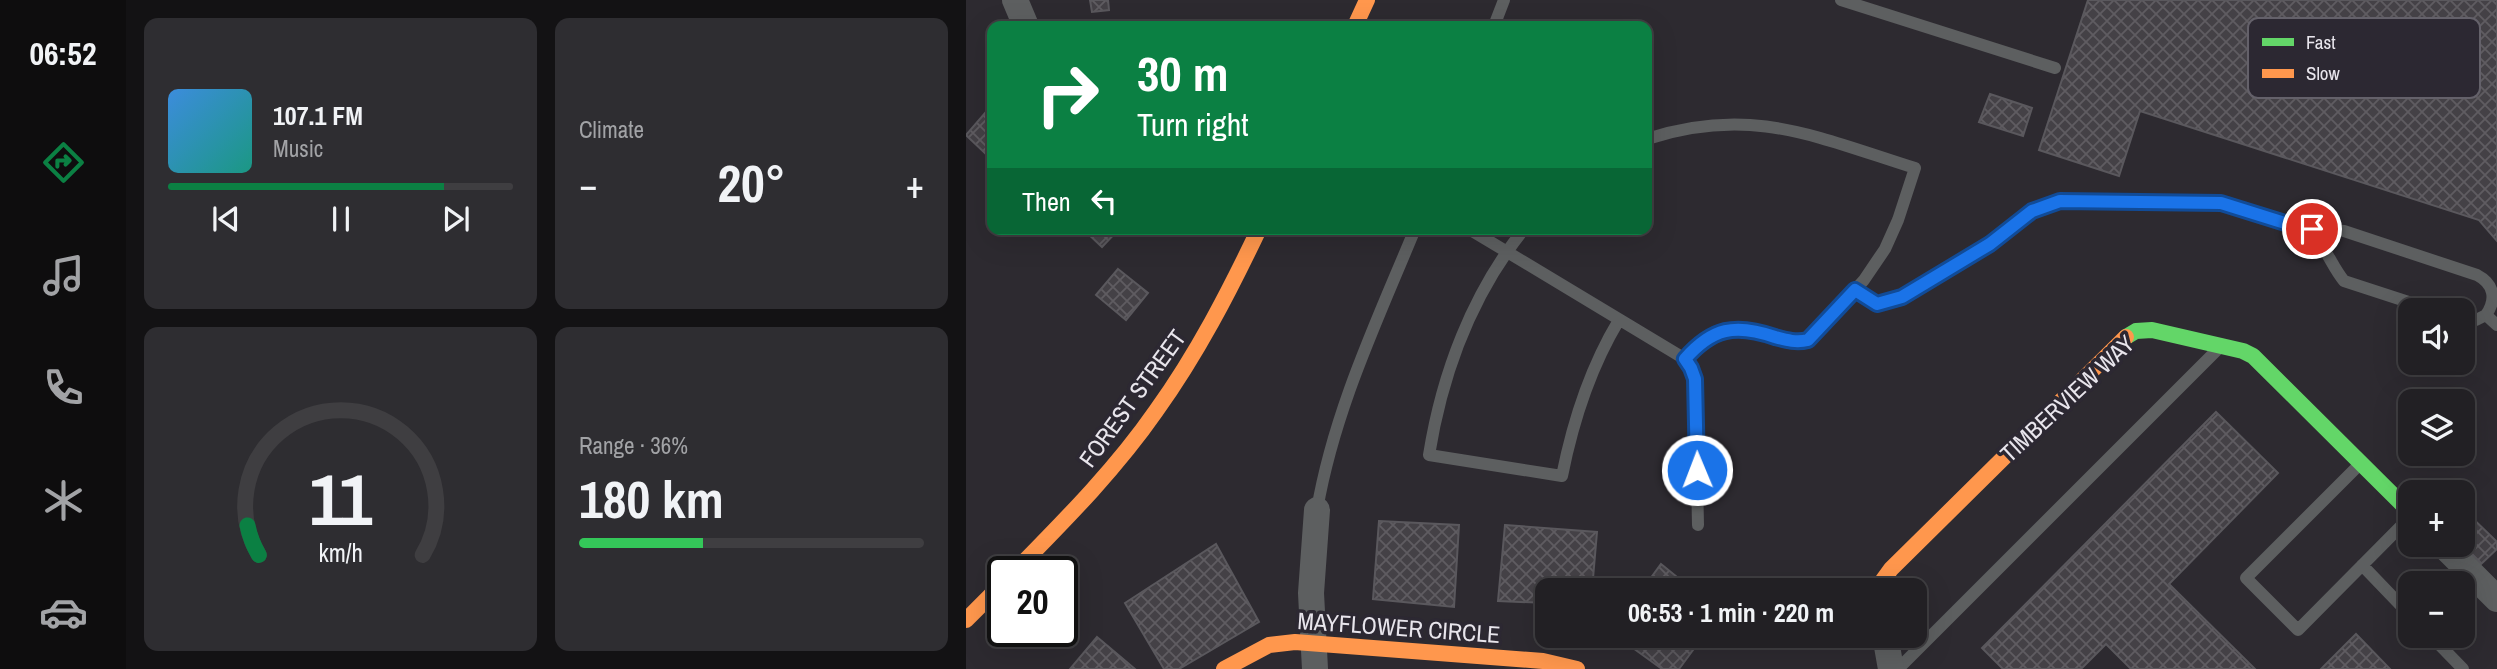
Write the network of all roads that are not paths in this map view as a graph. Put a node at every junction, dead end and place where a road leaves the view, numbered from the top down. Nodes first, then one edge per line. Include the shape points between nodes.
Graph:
1 (1015, 0) edge
2 (1367, 0) edge
3 (1504, 0) edge
4 (1841, 0) edge
5 (1025, 21) edge
6 (1357, 21) edge
7 (1496, 21) edge
8 (2055, 68) dead end
9 (1652, 138) edge
10 (2301, 228) junction
11 (1251, 235) edge
12 (1413, 235) edge
13 (1479, 235) edge
14 (1520, 235) edge
15 (1507, 252) junction
16 (1855, 290) junction
17 (2398, 299) edge
18 (2486, 315) junction
19 (1619, 320) junction
20 (2475, 320) edge
21 (2497, 325) edge
22 (2220, 346) junction
23 (1685, 359) junction
24 (2361, 463) junction
25 (2398, 502) edge
26 (1317, 510) joint
27 (1698, 525) dead end
28 (2398, 528) edge
29 (1029, 556) edge
30 (2455, 557) edge
31 (2362, 565) junction
32 (1884, 578) edge
33 (987, 599) edge
34 (2497, 599) edge
35 (2398, 602) edge
36 (966, 620) edge
37 (1887, 648) edge
38 (2443, 648) edge
39 (1314, 656) edge
40 (1224, 669) edge
41 (1577, 669) edge
42 (1891, 669) edge
43 (1898, 669) edge
44 (2463, 669) edge

1 - 5 street
2 - 6 street
3 - 7 lane
4 - 8 lane
9 - 16 lane via 1713,124 1760,124 1915,168 1890,239
10 - 16 lane via 2221,203 2060,201 2032,211 1990,244 1896,300 1877,304
10 - 17 lane via 2323,245 2344,281
10 - 18 lane via 2344,231 2477,275 2493,291
11 - 29 street, FOREST STREET via 1210,327 1158,410 1097,486
12 - 26 lane via 1350,388 1330,448
13 - 15 lane
14 - 15 lane
15 - 19 lane
15 - 19 lane via 1451,363 1429,455 1562,476 1581,402
16 - 23 lane via 1808,340 1730,330 1707,337
18 - 20 lane
18 - 21 lane
19 - 23 lane
22 - 24 street, TIMBERVIEW WAY via 2259,360
22 - 32 street, TIMBERVIEW WAY via 2152,330 2131,334
22 - 43 lane
23 - 27 lane via 1695,379
24 - 25 street, TIMBERVIEW WAY
24 - 31 lane via 2246,578 2298,630
26 - 39 street via 1311,578
28 - 31 lane
30 - 34 street
31 - 35 lane
33 - 36 street
37 - 42 street
38 - 44 lane
39 - 40 street, MAYFLOWER CIRCLE via 1289,642 1269,645
39 - 41 street, MAYFLOWER CIRCLE via 1543,661

